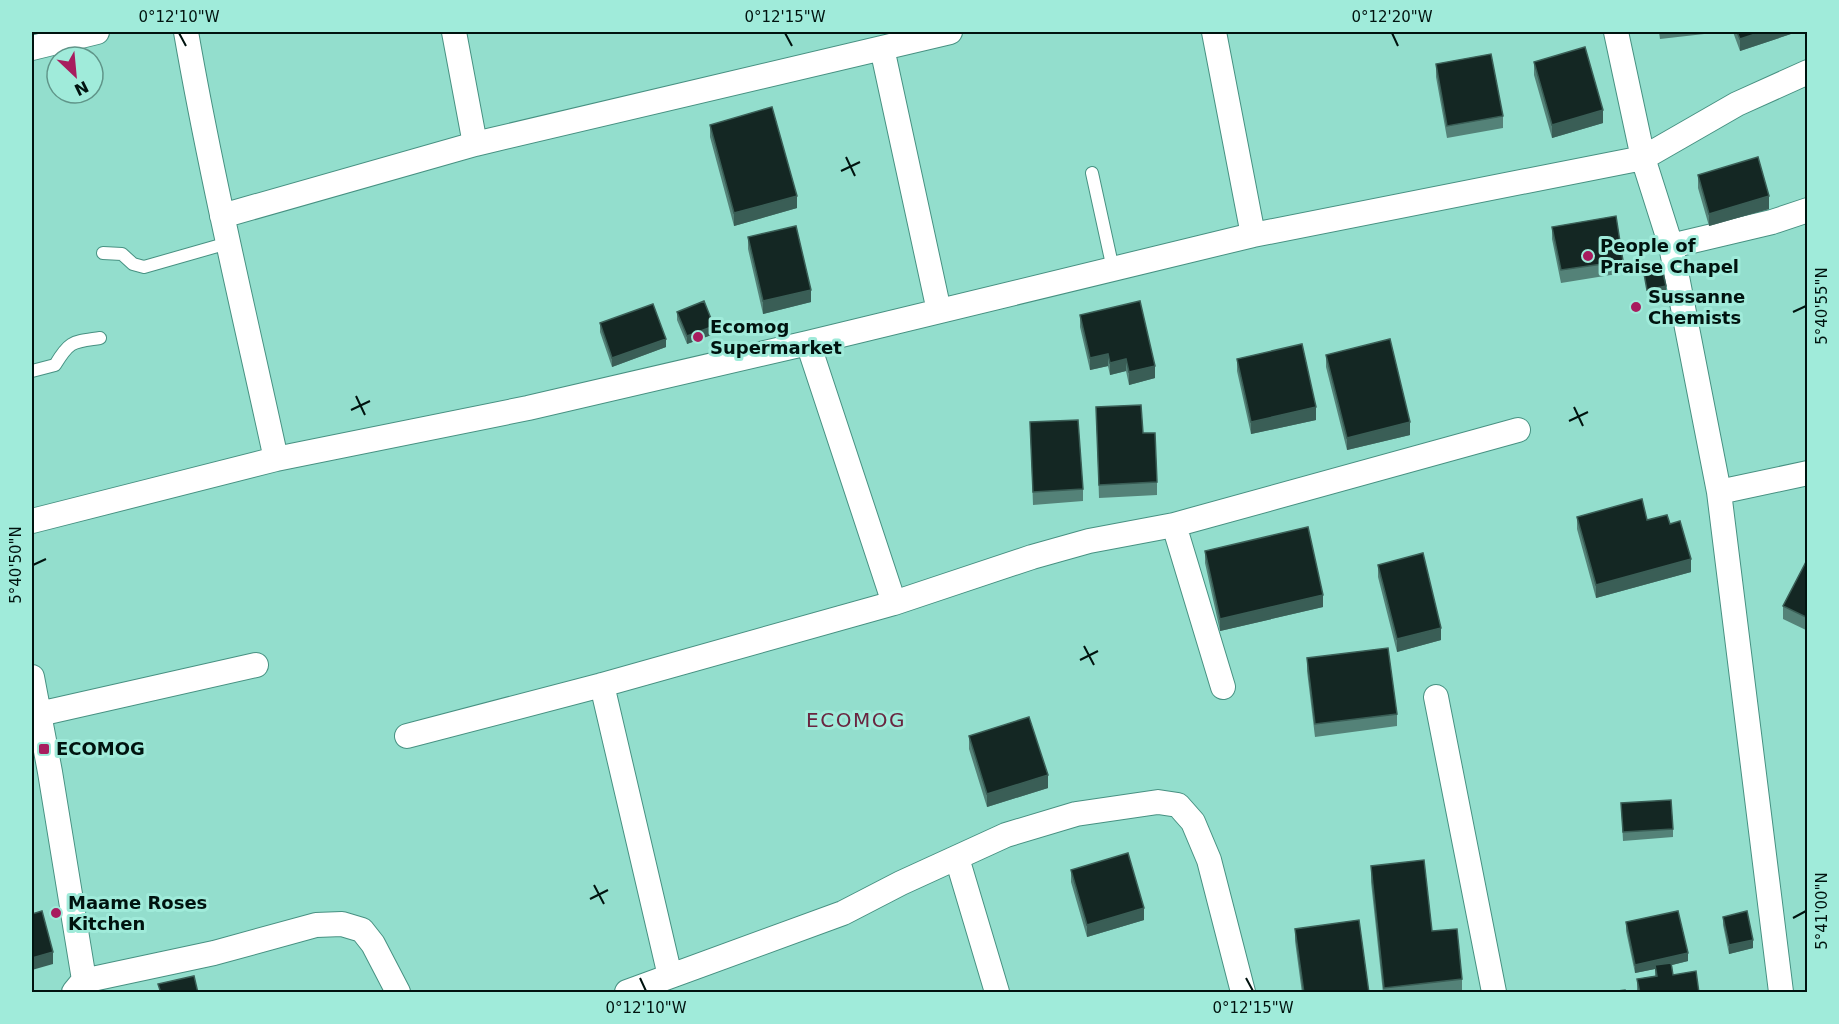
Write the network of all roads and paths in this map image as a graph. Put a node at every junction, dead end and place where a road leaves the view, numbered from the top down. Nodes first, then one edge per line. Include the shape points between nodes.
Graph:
1 (97, 32) edge
2 (186, 32) edge
3 (454, 32) edge
4 (950, 32) edge
5 (1214, 32) edge
6 (1616, 32) edge
7 (32, 48) edge
8 (882, 48) junction
9 (1808, 72) edge
10 (475, 144) junction
11 (1643, 158) junction
12 (1092, 173) dead end
13 (1808, 210) edge
14 (222, 216) junction
15 (1253, 235) junction
16 (228, 243) junction
17 (1671, 246) junction
18 (103, 253) dead end
19 (1113, 269) junction
20 (939, 311) junction
21 (100, 338) dead end
22 (808, 343) junction
23 (32, 371) edge
24 (1518, 430) dead end
25 (276, 459) junction
26 (1808, 473) edge
27 (1719, 492) junction
28 (32, 521) edge
29 (1174, 525) junction
30 (894, 603) junction
31 (256, 665) dead end
32 (32, 677) edge
33 (602, 685) junction
34 (1223, 687) dead end
35 (1436, 697) dead end
36 (39, 714) junction
37 (407, 736) dead end
38 (41, 775) edge
39 (957, 858) junction
40 (670, 976) junction
41 (81, 989) edge
42 (637, 991) edge
43 (398, 993) edge
44 (997, 993) edge
45 (1243, 993) edge
46 (1494, 993) edge
47 (1781, 993) edge

1 - 7 street
2 - 14 street
3 - 10 street
4 - 8 street
5 - 15 street
6 - 11 street
8 - 10 street
8 - 20 street
9 - 11 street via 1737,104
10 - 14 street
11 - 15 street
11 - 17 street
12 - 19 lane
13 - 17 street
14 - 16 street
15 - 19 street
16 - 18 lane via 144,267 118,252
16 - 25 street
17 - 27 street
19 - 20 street
20 - 22 street
21 - 23 lane via 74,342 65,348 55,365
22 - 25 street via 528,408
22 - 30 street
24 - 29 street
25 - 28 street
26 - 27 street
27 - 47 street
29 - 30 street via 1089,541
29 - 34 street
30 - 33 street
31 - 36 street
32 - 36 street
33 - 37 street
33 - 40 street
35 - 46 street
36 - 38 street
38 - 41 street
39 - 40 street via 843,913
39 - 44 street
39 - 45 street via 1006,835 1076,814 1158,802 1178,804 1193,822 1209,860
40 - 42 street
41 - 43 street via 316,925 342,924 362,930

